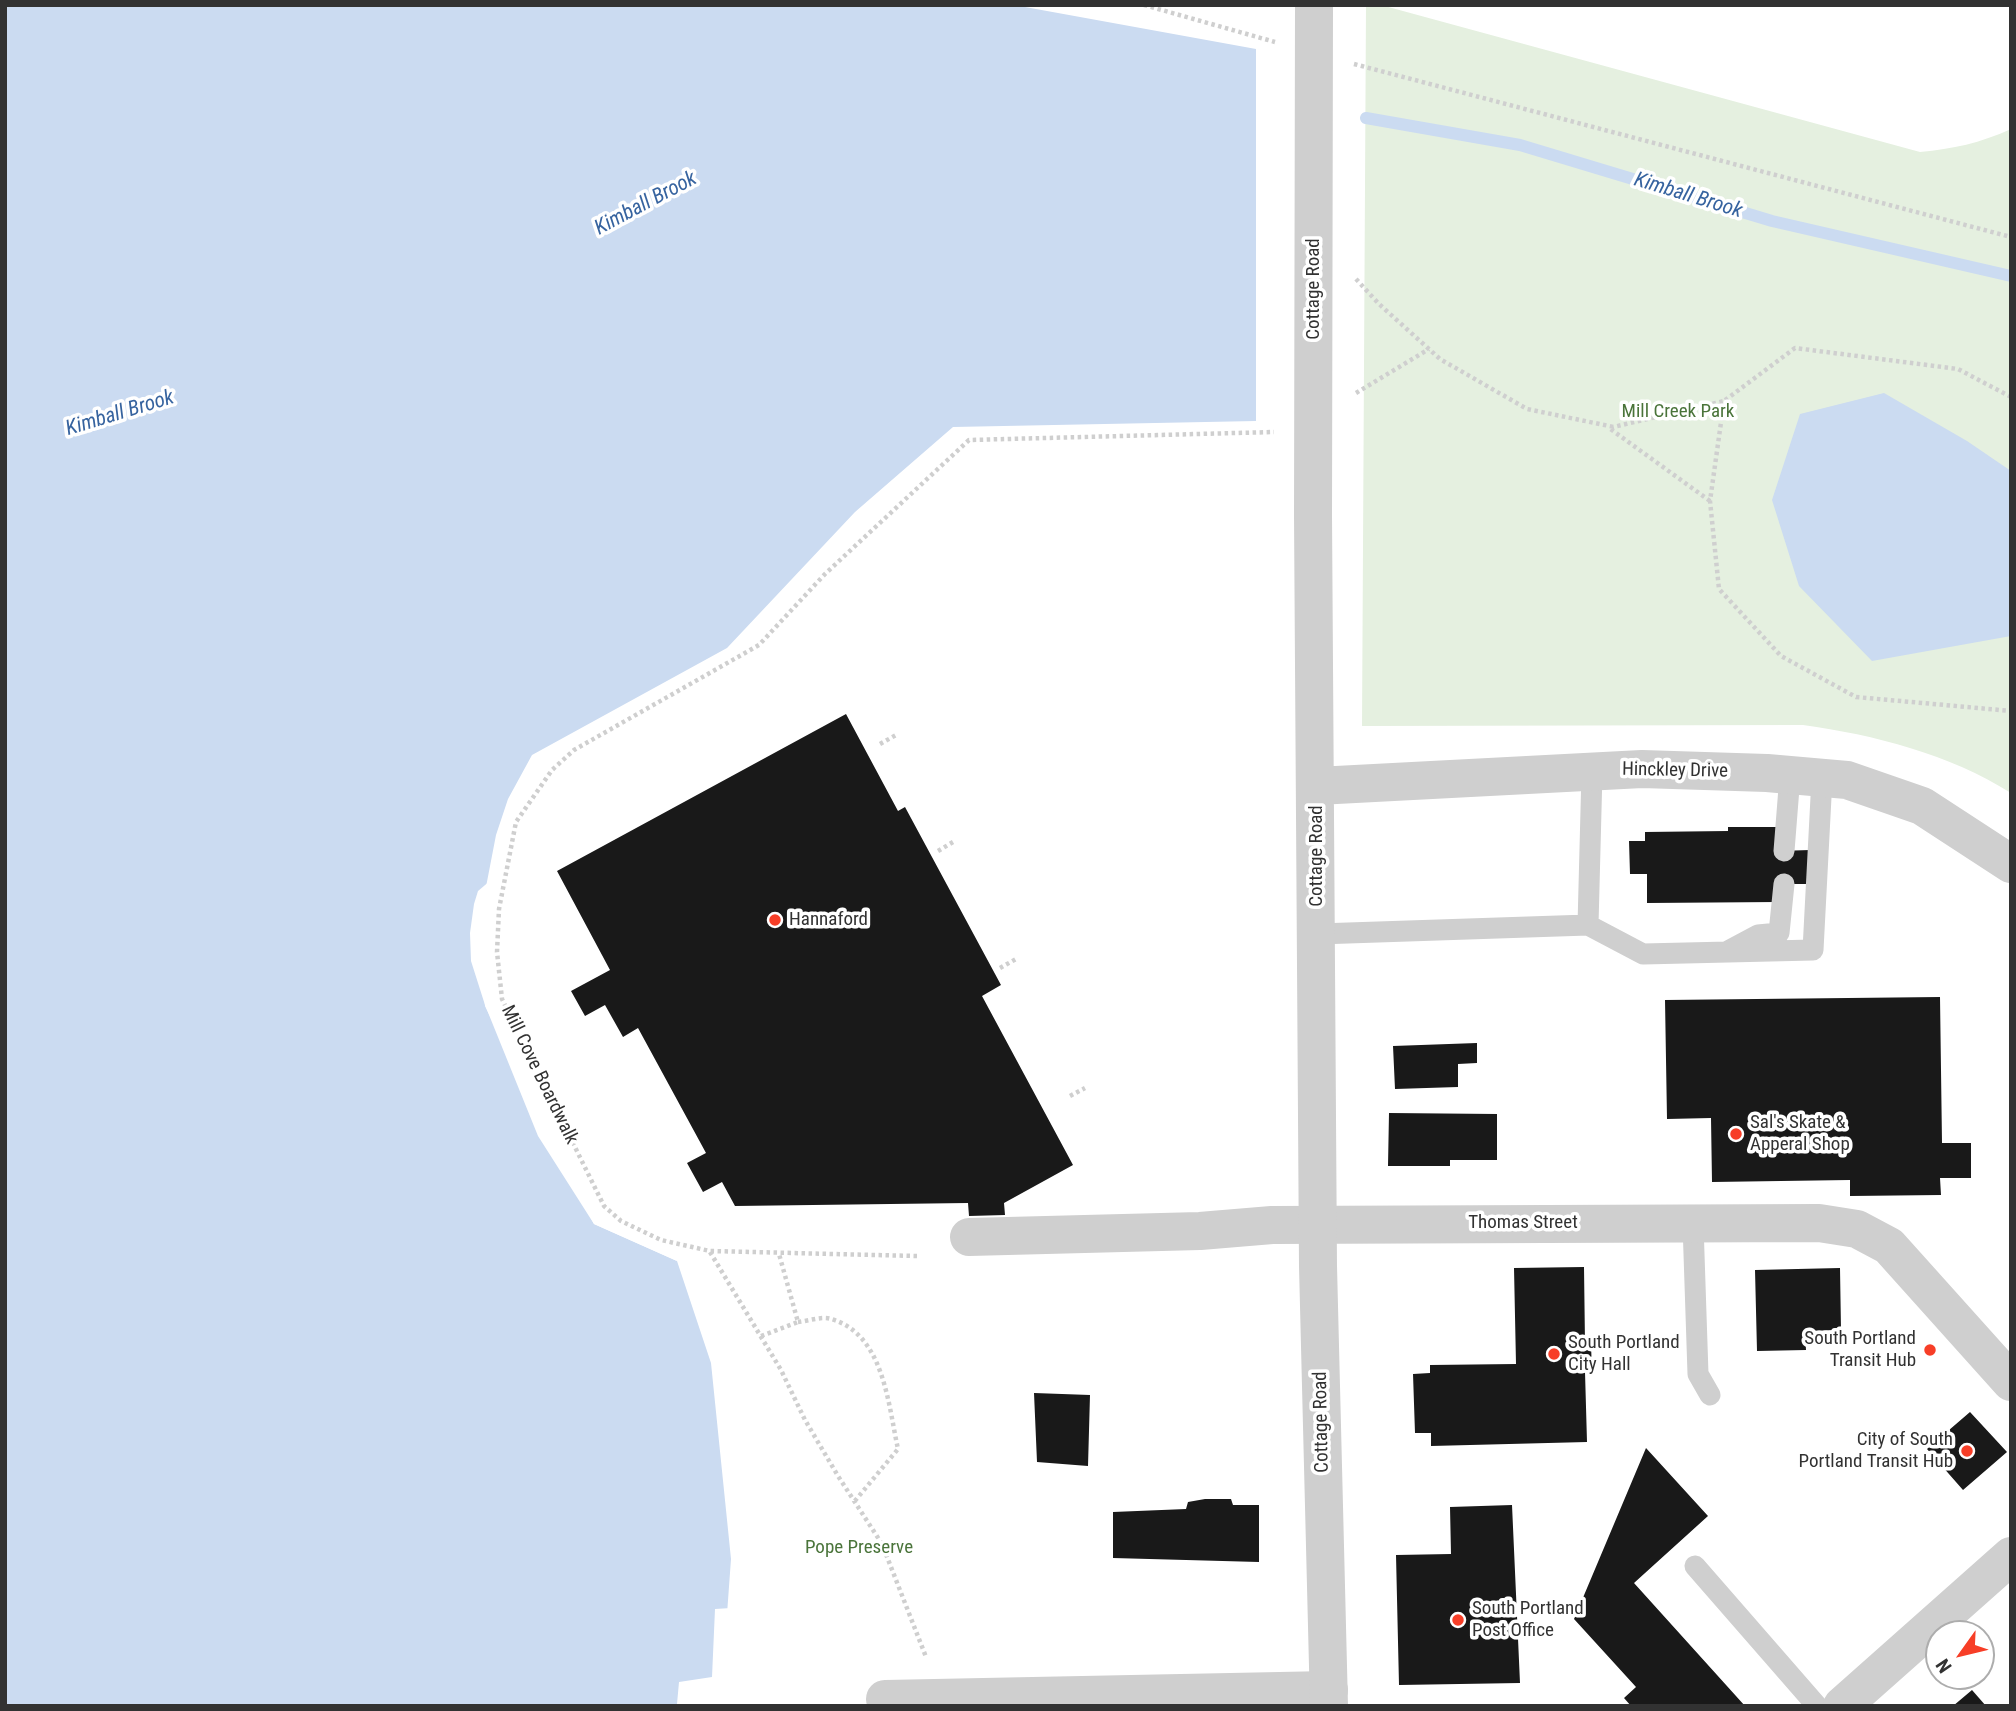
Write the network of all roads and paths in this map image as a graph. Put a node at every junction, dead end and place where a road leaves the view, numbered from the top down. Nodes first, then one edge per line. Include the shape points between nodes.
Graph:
1 (1144, 5) edge
2 (1314, 5) edge
3 (1277, 43) dead end
4 (1349, 64) dead end
5 (2011, 237) edge
6 (1356, 279) dead end
7 (1429, 349) junction
8 (1356, 393) dead end
9 (2011, 397) edge
10 (1724, 401) junction
11 (1614, 427) junction
12 (1275, 432) dead end
13 (1710, 501) junction
14 (2011, 711) edge
15 (896, 735) dead end
16 (880, 744) dead end
17 (1592, 772) junction
18 (1806, 776) junction
19 (1317, 786) junction
20 (953, 842) dead end
21 (1784, 850) dead end
22 (938, 851) dead end
23 (2011, 864) edge
24 (1784, 884) dead end
25 (1588, 926) junction
26 (1318, 934) junction
27 (1728, 951) junction
28 (1016, 959) dead end
29 (1000, 968) dead end
30 (1085, 1088) dead end
31 (1070, 1096) dead end
32 (1320, 1224) junction
33 (1693, 1224) junction
34 (969, 1237) dead end
35 (710, 1251) junction
36 (779, 1254) junction
37 (917, 1256) dead end
38 (798, 1322) junction
39 (761, 1336) junction
40 (2011, 1382) edge
41 (1710, 1395) dead end
42 (855, 1502) junction
43 (2011, 1556) edge
44 (1695, 1566) dead end
45 (1329, 1698) edge
46 (885, 1699) dead end
47 (940, 1699) junction
48 (1817, 1706) edge
49 (1842, 1706) edge

1 - 3 path
2 - 19 street, Cottage Road
4 - 5 path
6 - 7 path
7 - 8 path
7 - 11 path via 1527,409
9 - 10 path via 1958,369 1795,348
10 - 11 path
10 - 13 path
11 - 13 path via 1609,428
12 - 35 path, Mill Cove Boardwalk via 969,440 825,574 759,645 574,750 552,770 516,822 499,909 502,999 610,1213 661,1240
13 - 14 path via 1719,589 1781,656 1856,697
15 - 16 path
17 - 18 street, Hinckley Drive via 1642,769
17 - 19 street, Hinckley Drive
17 - 25 lane
18 - 21 lane
18 - 23 street, Hinckley Drive via 1847,780 1922,807
18 - 27 lane via 1813,950
19 - 26 street, Cottage Road
20 - 22 path
24 - 27 lane via 1779,933 1758,934
25 - 26 lane
25 - 27 lane via 1643,954
26 - 32 street, Cottage Road
28 - 29 path
30 - 31 path
32 - 33 street, Thomas Street
32 - 34 street, Thomas Street
32 - 45 street, Cottage Road
33 - 40 street, Thomas Street via 1819,1223 1857,1229 1898,1254
33 - 41 lane via 1698,1374
35 - 36 path, Mill Cove Boardwalk
35 - 39 path
36 - 37 path, Mill Cove Boardwalk
36 - 38 path
38 - 39 path
38 - 42 path via 830,1318 857,1334 880,1366 898,1449
39 - 42 path
42 - 47 path via 882,1545
43 - 49 street
44 - 48 lane
45 - 47 street
46 - 47 street

